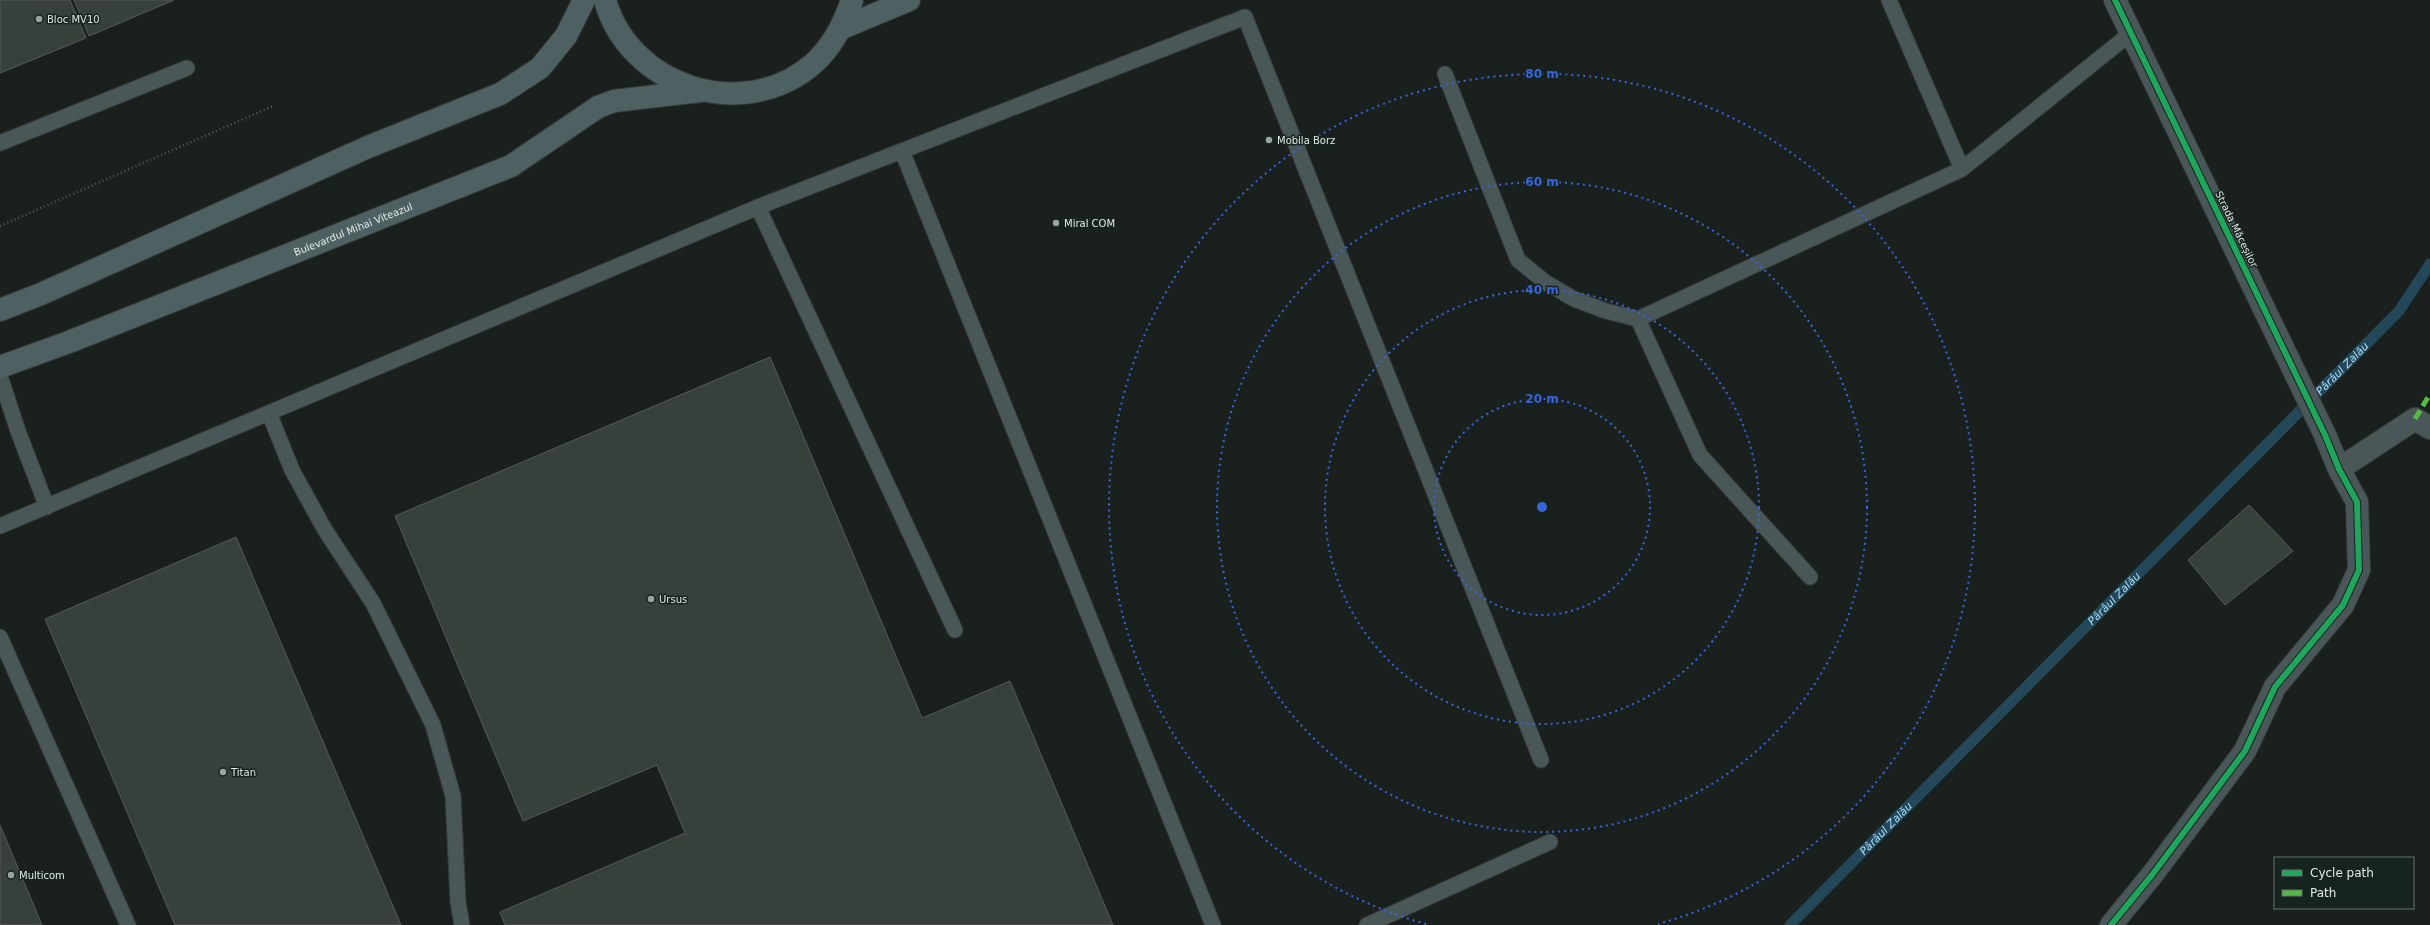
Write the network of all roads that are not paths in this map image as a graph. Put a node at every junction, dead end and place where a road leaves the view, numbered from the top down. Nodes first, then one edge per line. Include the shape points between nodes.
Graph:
1 (584, 0) edge
2 (605, 0) edge
3 (852, 0) edge
4 (909, 0) edge
5 (1888, 0) edge
6 (2115, 0) edge
7 (842, 28) junction
8 (2131, 33) junction
9 (187, 68) dead end
10 (1445, 74) dead end
11 (700, 91) junction
12 (0, 143) edge
13 (902, 151) junction
14 (1962, 169) junction
15 (758, 207) junction
16 (0, 310) edge
17 (1638, 319) junction
18 (0, 367) edge
19 (0, 376) edge
20 (269, 413) junction
21 (2430, 428) edge
22 (2339, 469) junction
23 (47, 507) junction
24 (0, 526) edge
25 (1810, 576) dead end
26 (955, 630) dead end
27 (0, 637) edge
28 (1541, 760) dead end
29 (1550, 842) dead end
30 (128, 925) edge
31 (462, 925) edge
32 (1213, 925) edge
33 (1367, 925) edge
34 (2111, 925) edge

1 - 16 main road via 566,36 540,68 500,94 368,147 48,291
2 - 11 main road via 610,20 631,50 656,72
3 - 7 main road
4 - 7 main road
5 - 14 lane
6 - 8 street, Strada Măceșilor
7 - 11 main road via 813,63 789,80 745,93
8 - 14 lane
8 - 22 street, Strada Măceșilor via 2325,435
9 - 12 lane
10 - 17 lane via 1518,260 1546,282 1574,299
11 - 18 main road, Bulevardul Mihai Viteazul via 614,101 598,107 511,166
13 - 15 lane
13 - 28 lane via 1245,17
13 - 32 lane
14 - 17 lane
15 - 20 lane
15 - 26 lane
17 - 25 lane via 1700,456
19 - 23 lane
20 - 23 lane
20 - 31 lane via 292,470 325,530 372,603 433,725 454,796 458,902
21 - 22 street via 2415,419
22 - 34 street, Strada Măceșilor via 2357,502 2359,570 2343,605 2275,687 2245,751
23 - 24 lane
27 - 30 lane
29 - 33 lane

